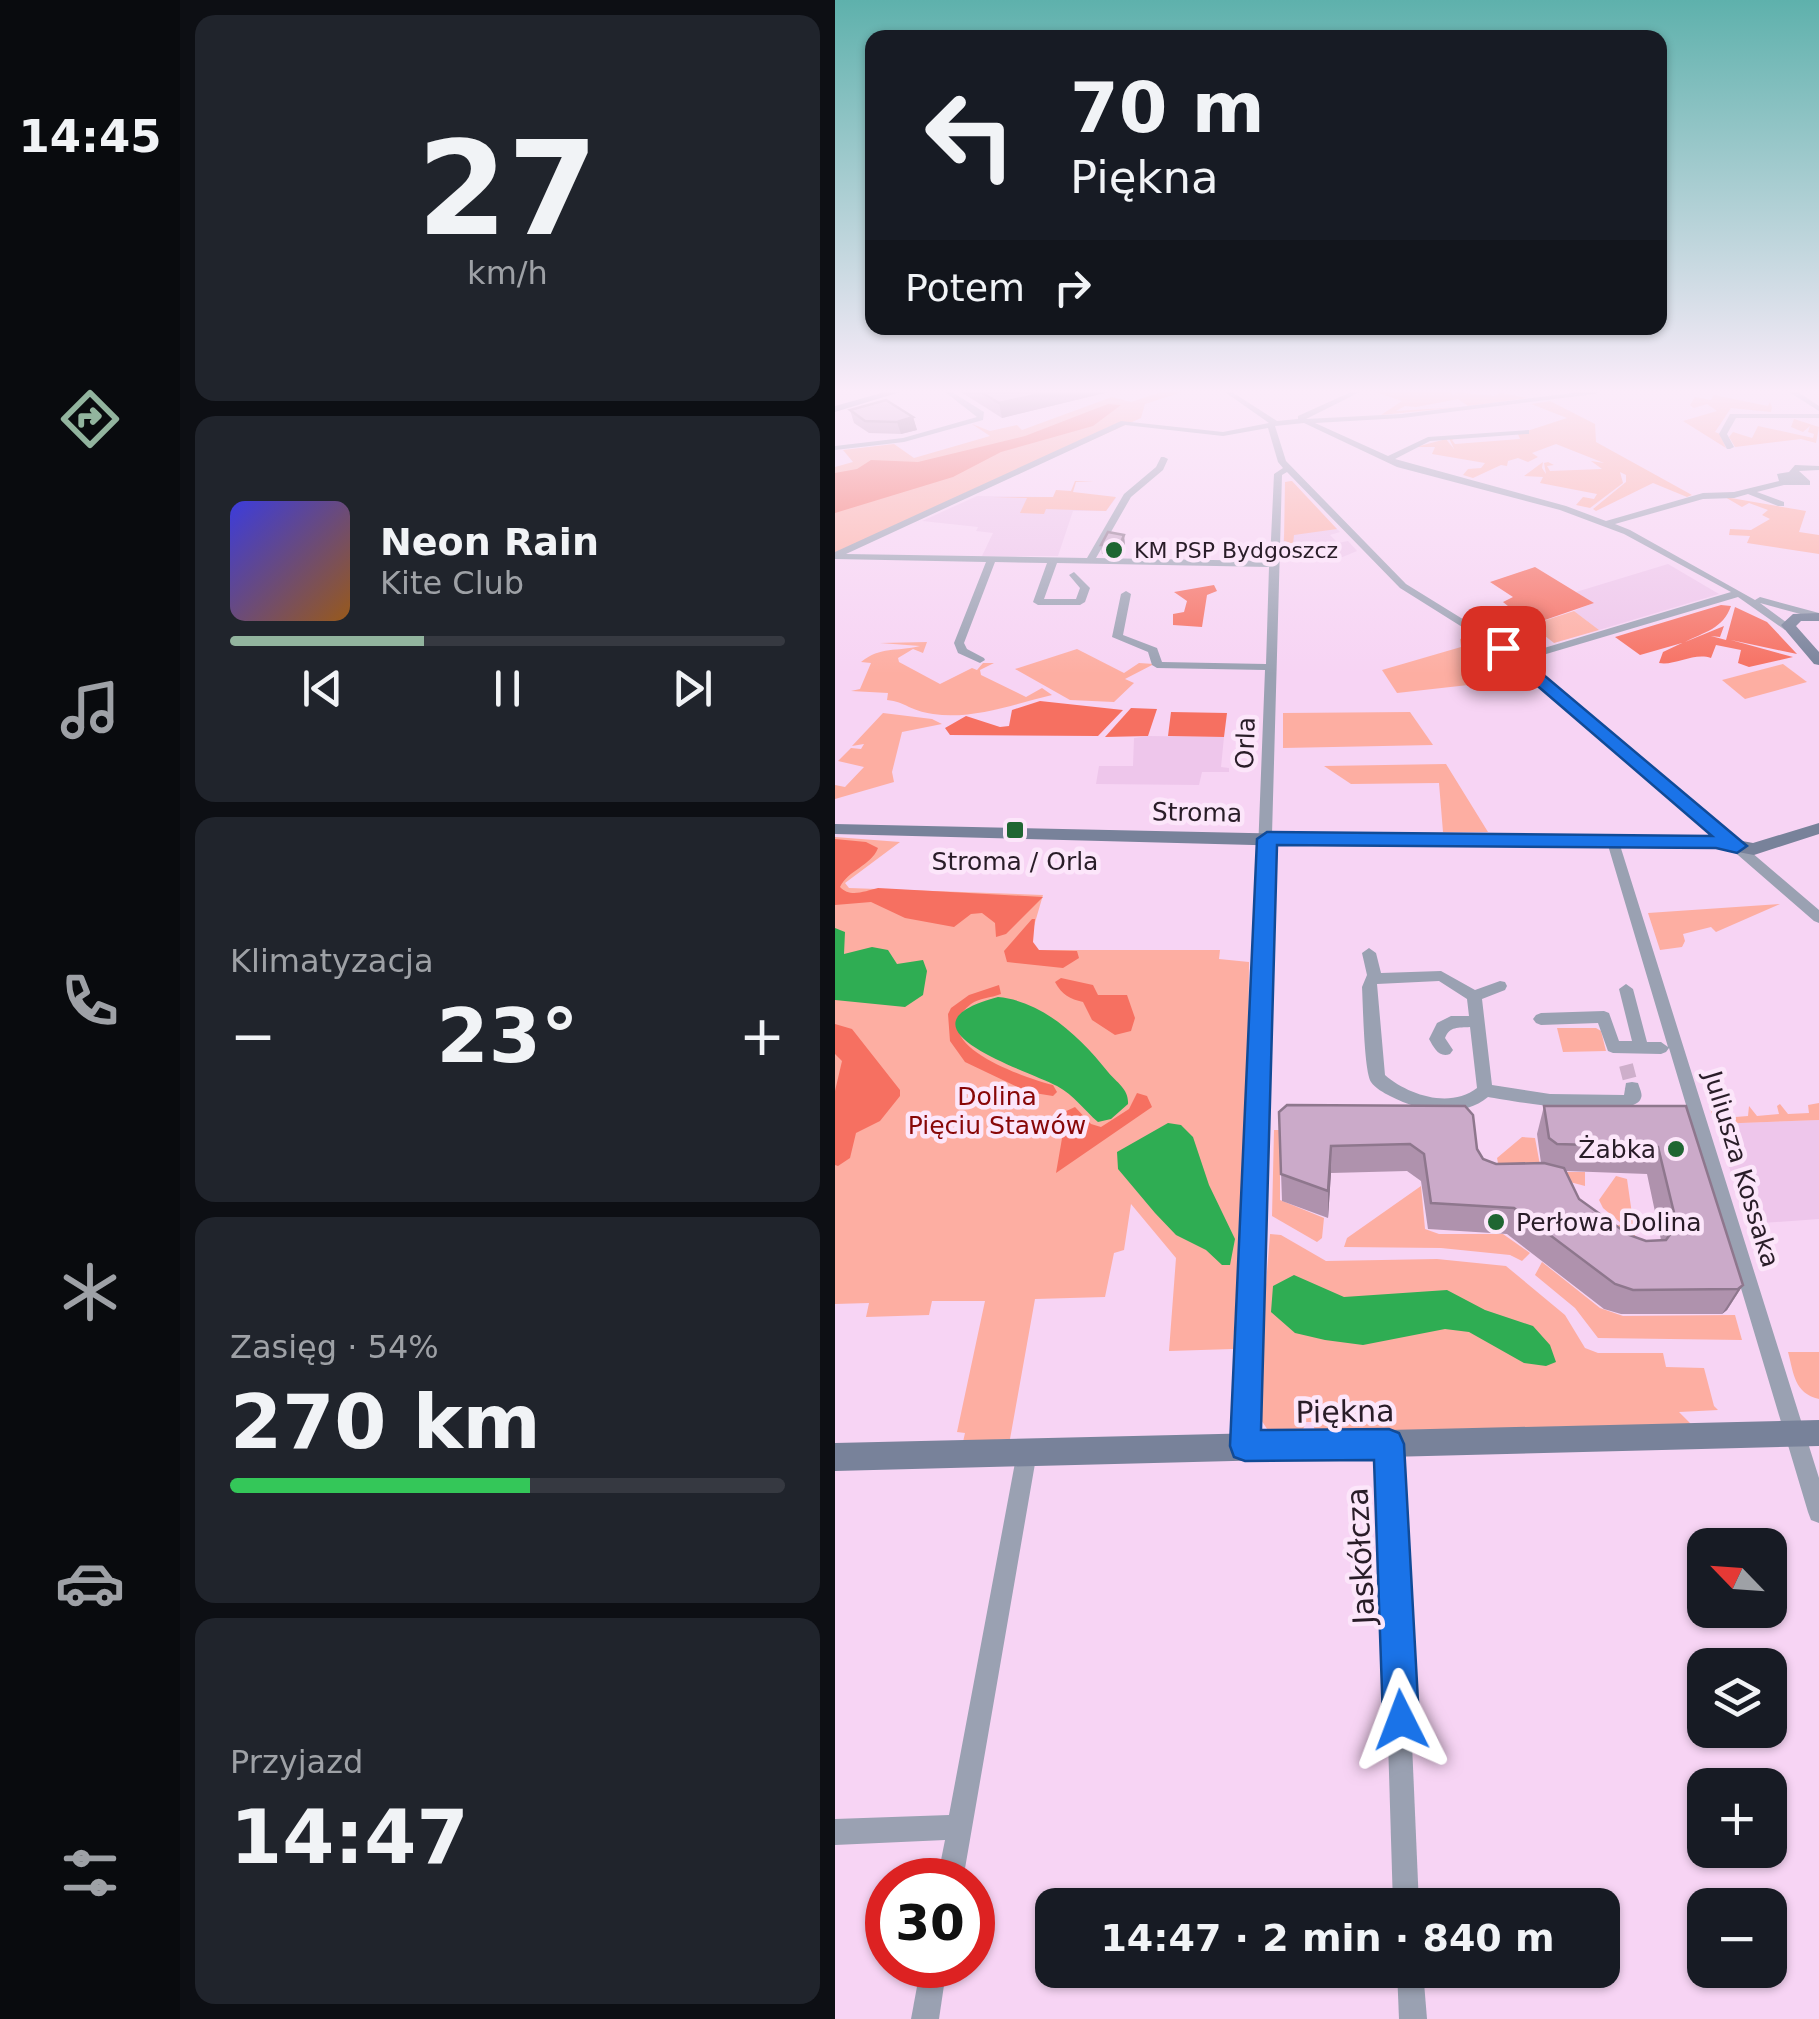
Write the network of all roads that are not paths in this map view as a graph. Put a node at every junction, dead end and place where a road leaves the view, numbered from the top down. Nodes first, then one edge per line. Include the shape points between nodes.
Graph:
1 (988, 486) edge
2 (1135, 486) edge
3 (1278, 486) edge
4 (1306, 486) edge
5 (1477, 486) edge
6 (1765, 486) edge
7 (1785, 486) edge
8 (1748, 491) junction
9 (1803, 491) dead end
10 (1781, 504) dead end
11 (1607, 524) junction
12 (835, 556) edge
13 (992, 559) junction
14 (1053, 560) junction
15 (1089, 560) junction
16 (1275, 564) junction
17 (1074, 575) dead end
18 (1739, 593) junction
19 (1126, 594) dead end
20 (1817, 619) edge
21 (1789, 627) junction
22 (1519, 659) junction
23 (980, 660) dead end
24 (1819, 661) edge
25 (1273, 667) junction
26 (1819, 828) edge
27 (835, 829) edge
28 (1267, 839) junction
29 (1613, 842) junction
30 (1737, 846) junction
31 (1819, 918) edge
32 (1369, 953) dead end
33 (1375, 978) junction
34 (1501, 986) dead end
35 (1626, 989) dead end
36 (1474, 996) junction
37 (1541, 1019) dead end
38 (1477, 1021) junction
39 (1661, 1048) dead end
40 (1445, 1050) dead end
41 (1630, 1054) junction
42 (1632, 1088) dead end
43 (1485, 1090) junction
44 (1807, 1434) edge
45 (1389, 1444) junction
46 (1245, 1446) junction
47 (1027, 1452) junction
48 (835, 1457) edge
49 (1819, 1512) edge
50 (959, 1828) junction
51 (835, 1832) edge
52 (954, 1858) edge
53 (1405, 1888) edge
54 (931, 1988) edge
55 (1411, 1988) edge
56 (925, 2019) edge
57 (1413, 2019) edge

1 - 12 street
2 - 15 street
3 - 16 street, Orla
4 - 22 street via 1403,586
5 - 11 street
6 - 8 street
7 - 9 street
8 - 10 street
8 - 11 street via 1703,496
11 - 18 street
12 - 13 street
13 - 14 street
13 - 23 street via 959,643 962,652
14 - 15 street
14 - 17 street via 1038,602 1080,602 1085,588
15 - 16 street
16 - 25 street, Orla
18 - 20 street
18 - 21 street
18 - 22 street
19 - 25 street via 1117,637 1153,650 1159,666
20 - 21 street via 1799,631
21 - 24 street
22 - 30 street
25 - 28 street, Orla
26 - 30 street, Stroma via 1758,848
27 - 28 street, Stroma
28 - 29 street, Stroma
28 - 46 street, Orla
29 - 30 street, Stroma
29 - 44 street, Juliusza Kossaka
30 - 31 street
32 - 33 street
33 - 36 street via 1441,976
33 - 43 street via 1369,987 1381,1083 1431,1103 1470,1102
34 - 36 street
35 - 41 street
36 - 38 street
37 - 41 street via 1604,1018 1611,1043
38 - 40 street via 1442,1026 1437,1039
38 - 43 street
39 - 41 street
42 - 43 street via 1635,1097 1627,1102 1550,1101
44 - 45 street, Piękna
44 - 49 street, Juliusza Kossaka
45 - 46 street, Piękna
45 - 53 street, Jaskółcza
46 - 47 street, Piękna
47 - 48 street, Piękna
47 - 50 street
50 - 51 street
50 - 52 street
54 - 56 street
55 - 57 street

